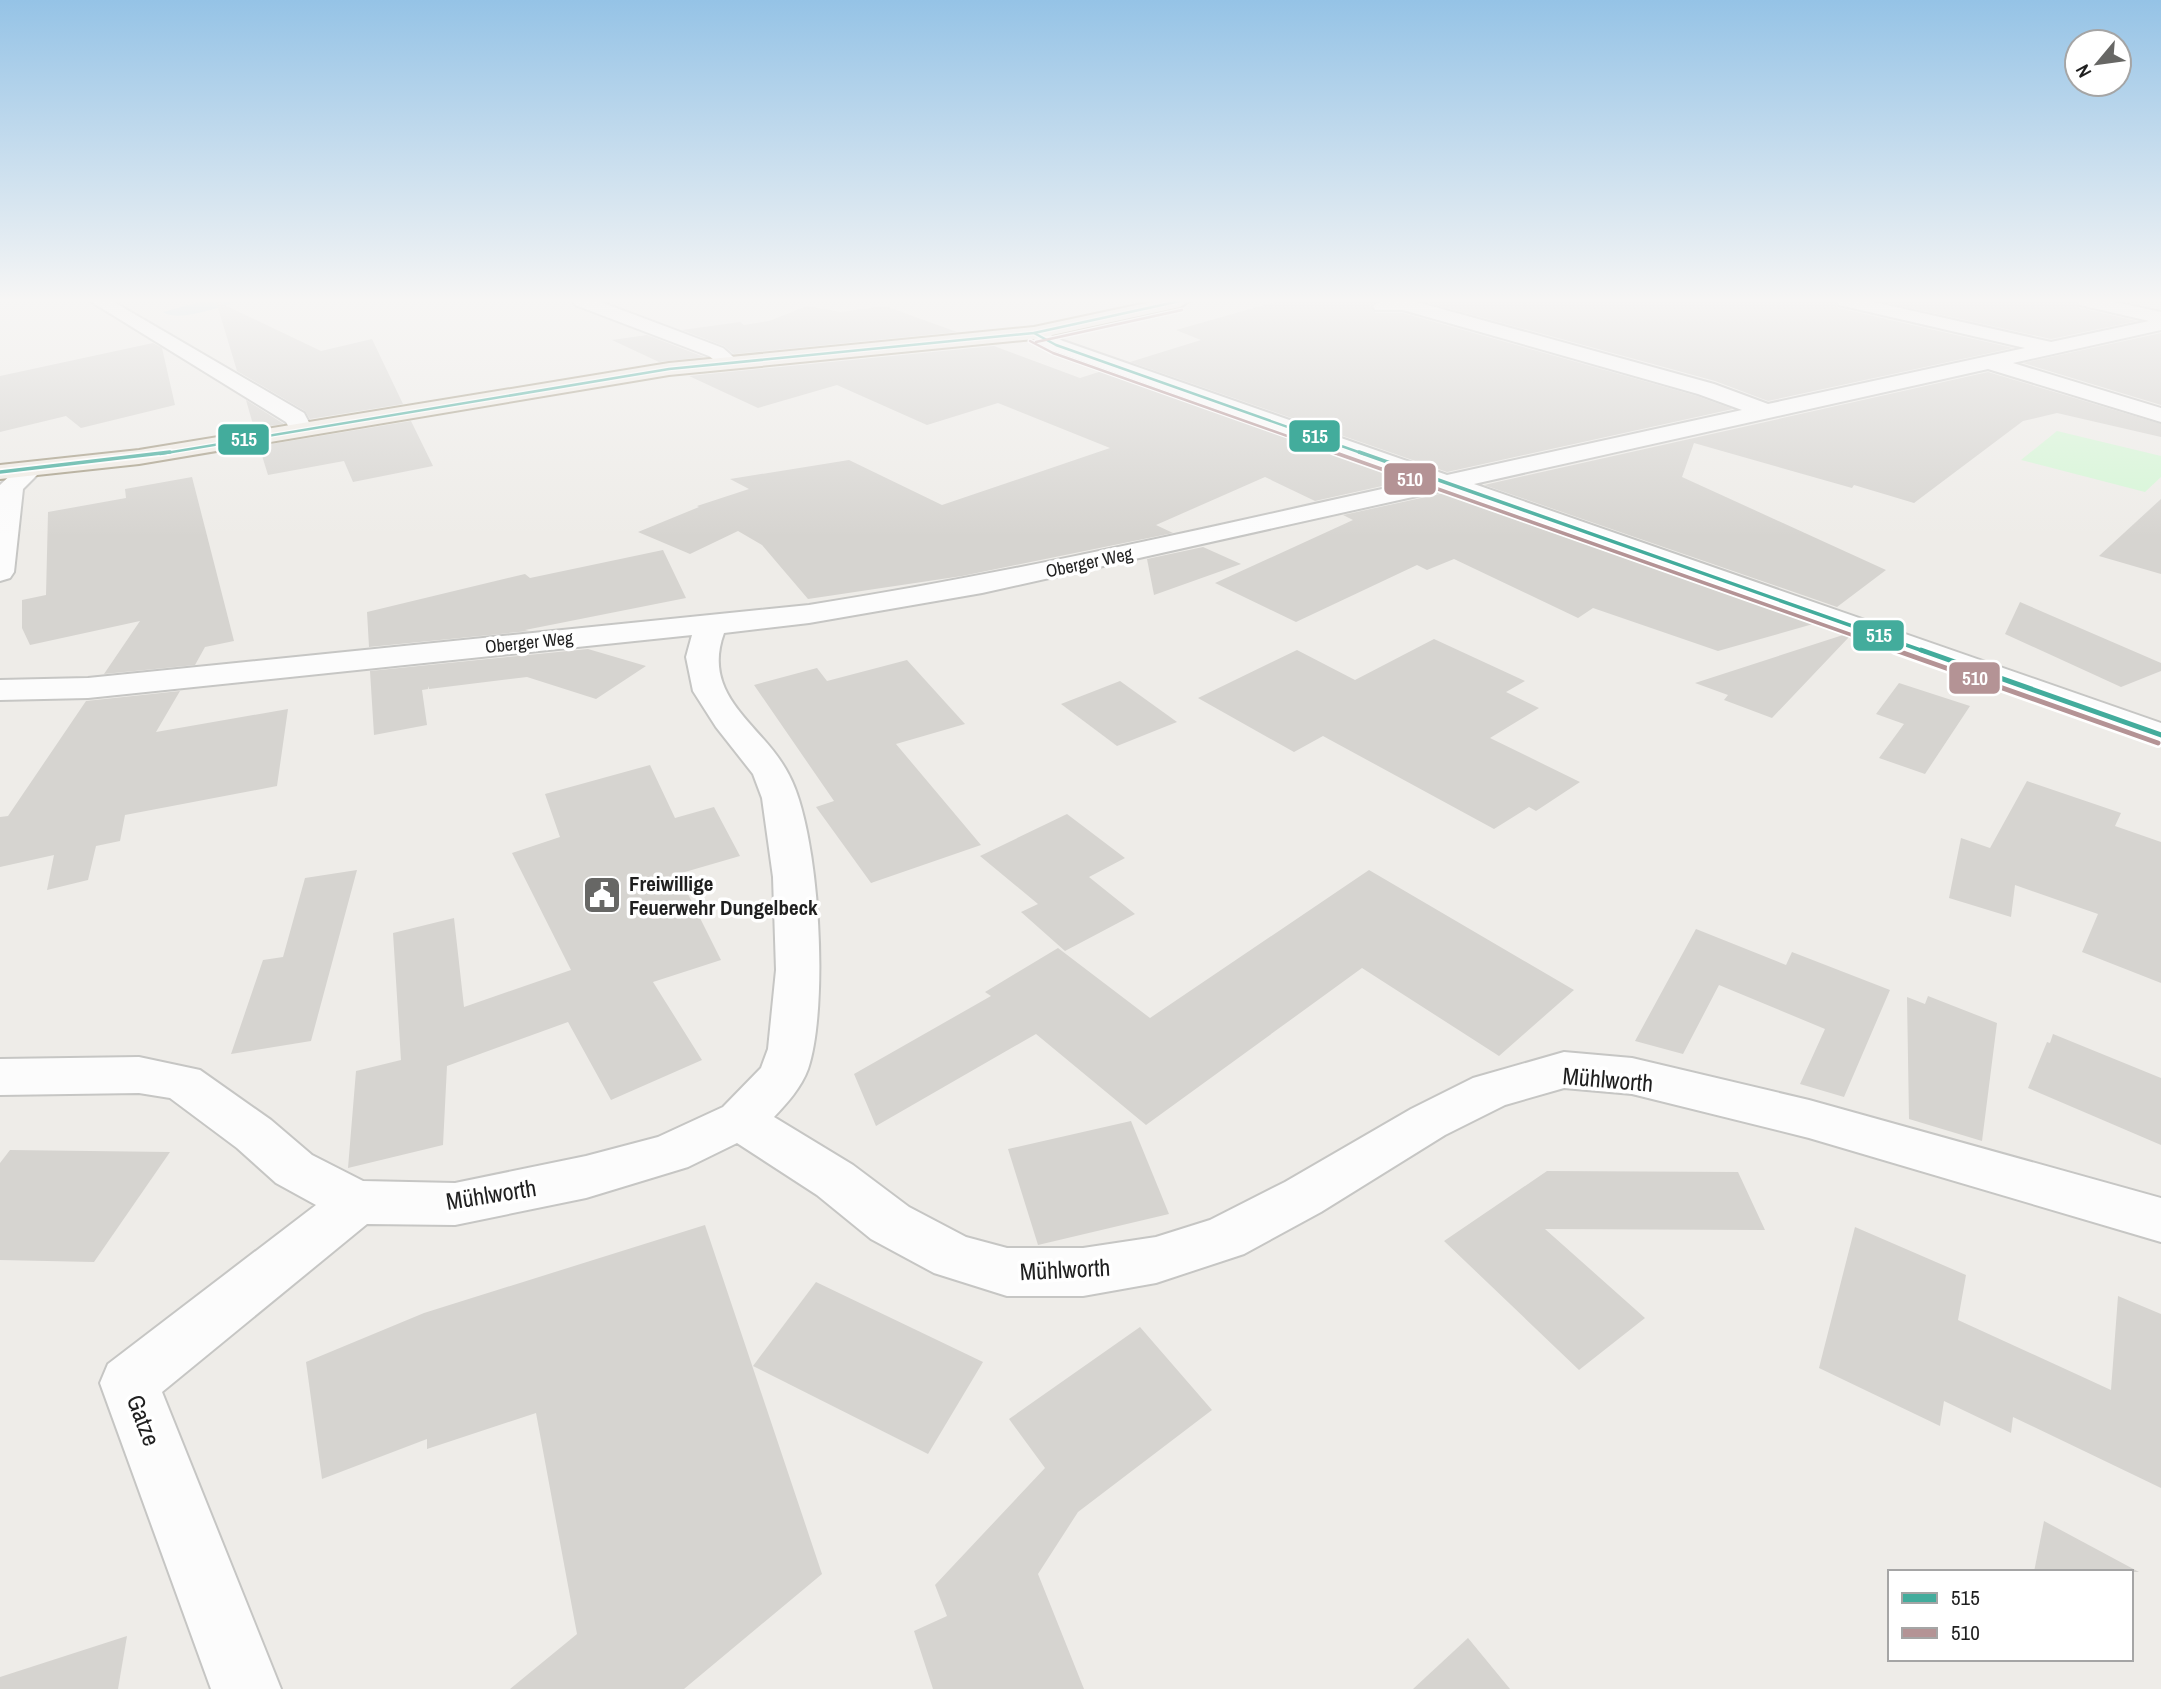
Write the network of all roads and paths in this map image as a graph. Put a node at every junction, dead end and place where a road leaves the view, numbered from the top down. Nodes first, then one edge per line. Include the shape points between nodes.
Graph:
1 (232, 380) edge
2 (599, 380) edge
3 (1154, 380) edge
4 (1674, 380) edge
5 (1912, 380) edge
6 (2046, 380) edge
7 (1765, 411) junction
8 (2161, 415) edge
9 (301, 430) junction
10 (30, 470) junction
11 (0, 472) edge
12 (1444, 483) junction
13 (0, 572) edge
14 (711, 627) junction
15 (0, 690) edge
16 (2161, 735) edge
17 (0, 1076) edge
18 (740, 1120) junction
19 (357, 1202) junction
20 (2161, 1220) edge
21 (246, 1689) edge

1 - 9 street via 296,418
2 - 9 main road
3 - 12 street
4 - 7 street
5 - 7 street, Oberger Weg
6 - 8 street
7 - 12 street, Oberger Weg
9 - 10 main road
10 - 11 main road
10 - 13 street via 11,487
12 - 14 street, Oberger Weg via 910,599
12 - 16 street
14 - 15 street, Oberger Weg via 633,631 88,688
14 - 18 street via 702,656 708,692 772,775 785,814 795,882 795,1028 783,1073
17 - 19 street, Mühlworth via 139,1075 183,1083 294,1169
18 - 19 street, Mühlworth via 670,1153 586,1178 455,1204
18 - 20 street, Mühlworth via 835,1180 890,1223 953,1257 1007,1272 1083,1272 1156,1260 1225,1238 1490,1091 1564,1070 1632,1076 1809,1119
19 - 21 street, Gatze via 129,1383

